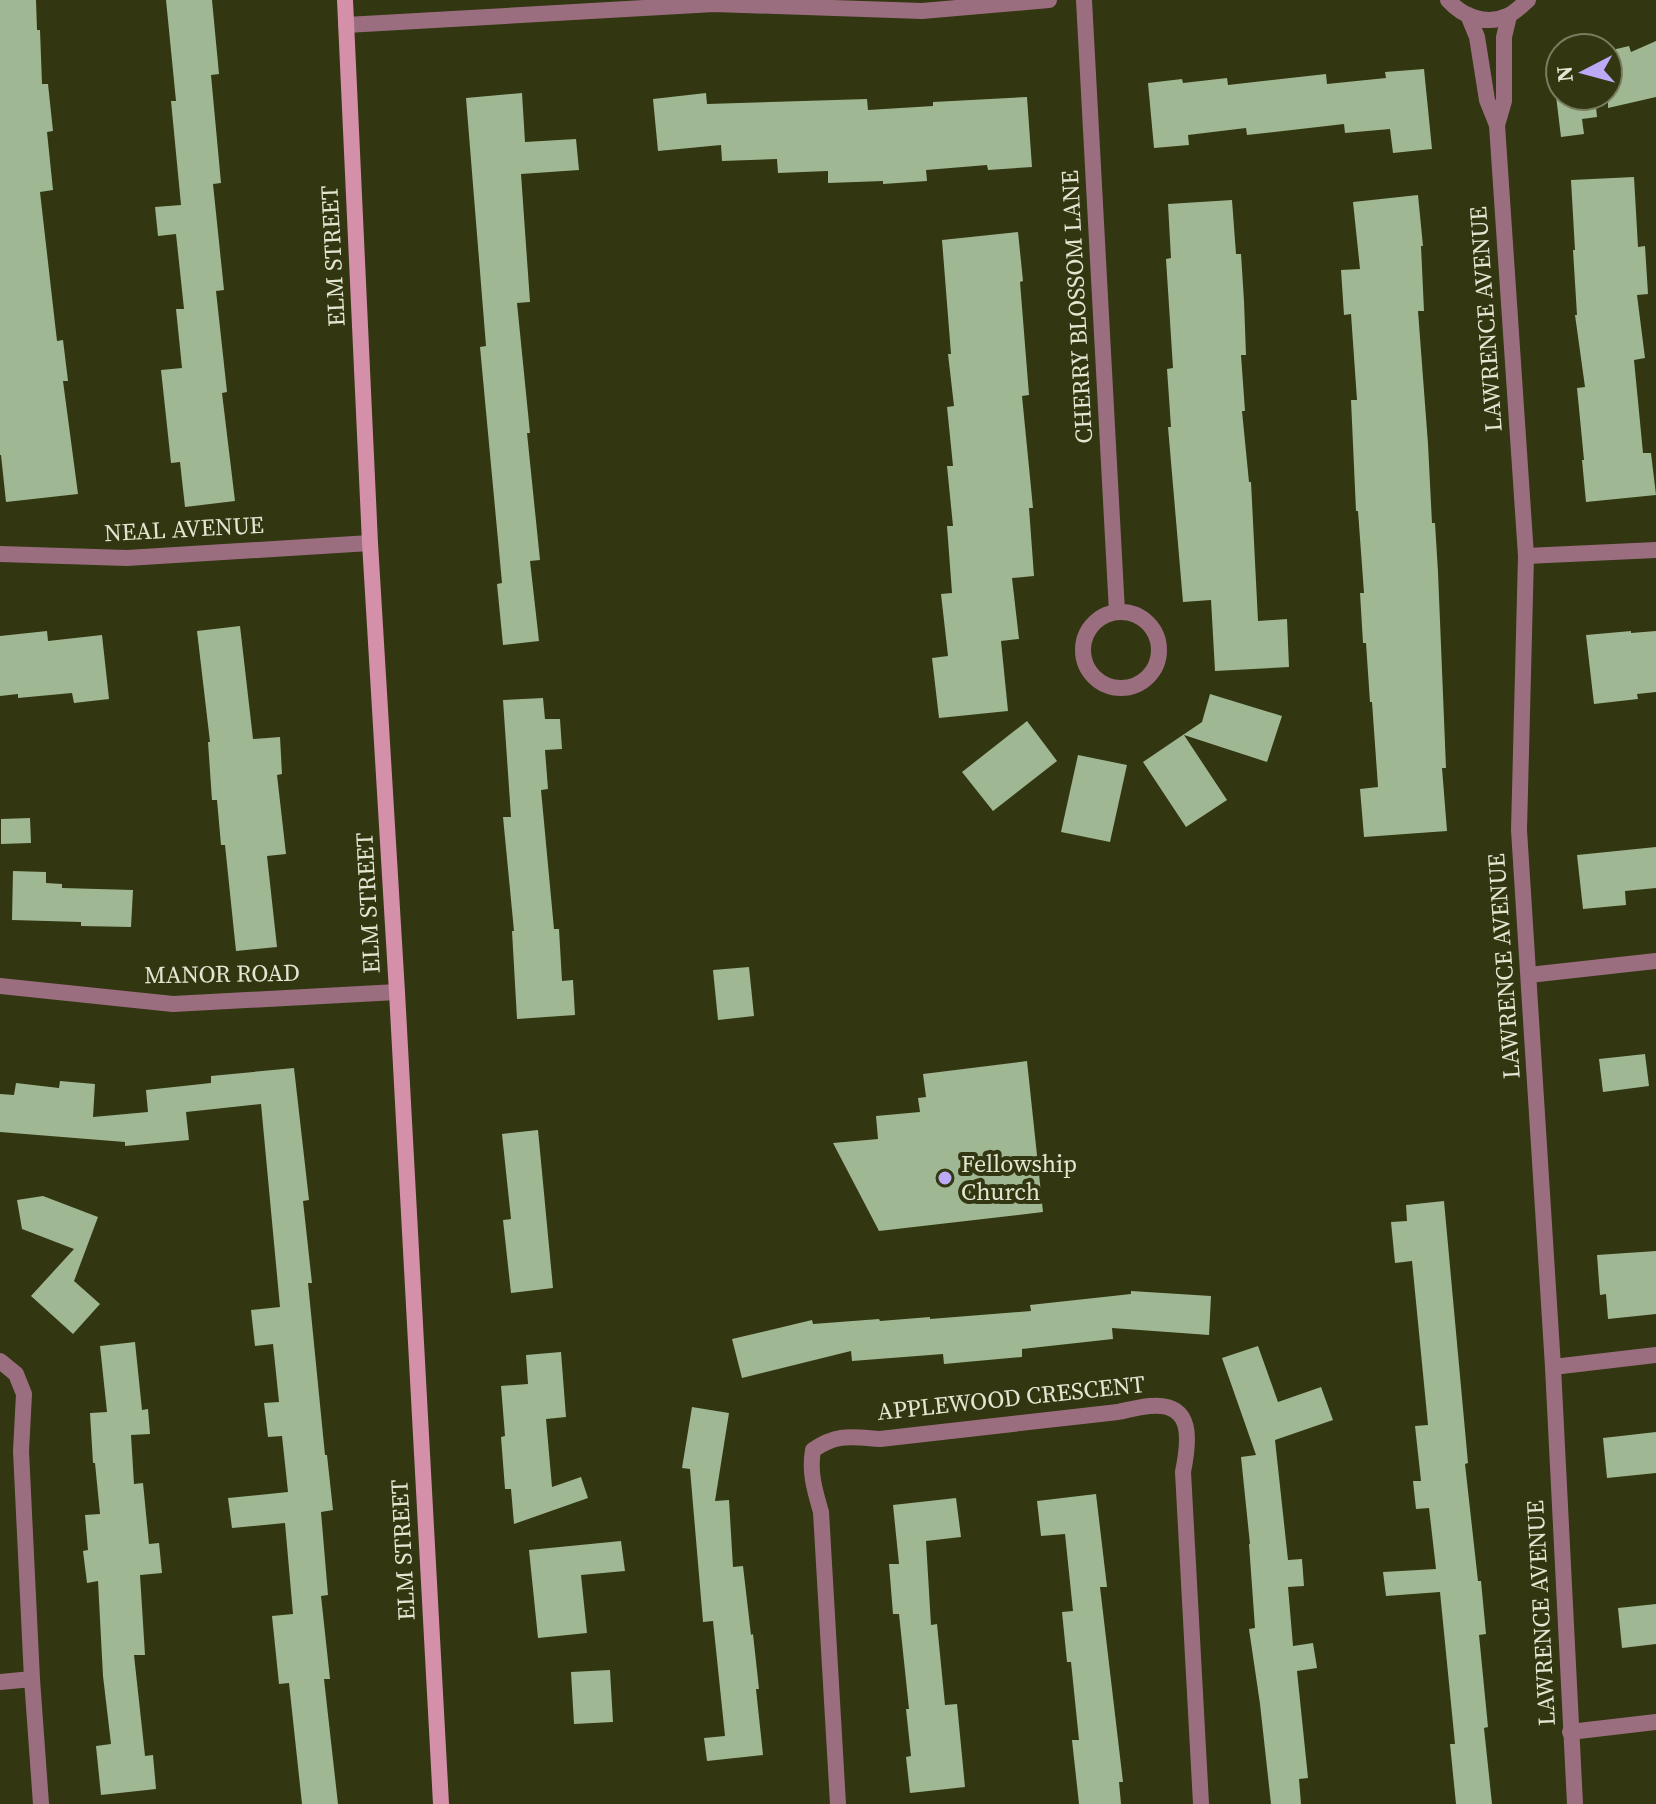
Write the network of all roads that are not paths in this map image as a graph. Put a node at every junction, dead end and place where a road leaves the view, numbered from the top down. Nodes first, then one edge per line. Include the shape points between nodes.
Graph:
1 (345, 0) edge
2 (1049, 0) edge
3 (1084, 0) edge
4 (1447, 0) edge
5 (1528, 0) edge
6 (1468, 15) junction
7 (1509, 16) junction
8 (346, 25) junction
9 (1497, 125) junction
10 (370, 543) junction
11 (1656, 550) edge
12 (0, 554) edge
13 (1526, 556) junction
14 (1117, 612) junction
15 (1656, 961) edge
16 (1529, 975) junction
17 (0, 986) edge
18 (397, 992) junction
19 (1656, 1355) edge
20 (0, 1361) edge
21 (1553, 1367) junction
22 (32, 1679) junction
23 (0, 1682) edge
24 (1656, 1722) edge
25 (1570, 1732) junction
26 (41, 1804) edge
27 (441, 1804) edge
28 (838, 1804) edge
29 (1201, 1804) edge
30 (1575, 1804) edge

1 - 8 main road, ELM STREET
2 - 8 street via 922,11 714,4
3 - 14 street, CHERRY BLOSSOM LANE
4 - 6 street
5 - 7 street
6 - 7 street via 1479,20
6 - 9 street, LAWRENCE AVENUE
7 - 9 street, LAWRENCE AVENUE via 1504,101
8 - 10 main road, ELM STREET
9 - 13 street, LAWRENCE AVENUE
10 - 12 street, NEAL AVENUE via 127,558
10 - 18 main road, ELM STREET
11 - 13 street
13 - 16 street, LAWRENCE AVENUE via 1519,830
14 - 14 street via 1094,622 1083,651 1096,679 1123,688 1151,674 1159,644 1145,620
15 - 16 street
16 - 21 street, LAWRENCE AVENUE
17 - 18 street, MANOR ROAD via 173,1004
18 - 27 main road, ELM STREET
19 - 21 street
20 - 22 street via 16,1374 24,1394 21,1451
21 - 25 street, LAWRENCE AVENUE
22 - 23 street
22 - 26 street
24 - 25 street
25 - 30 street, LAWRENCE AVENUE
28 - 29 street, APPLEWOOD CRESCENT via 821,1512 810,1465 813,1450 845,1436 880,1439 1151,1406 1180,1414 1187,1428 1183,1472

